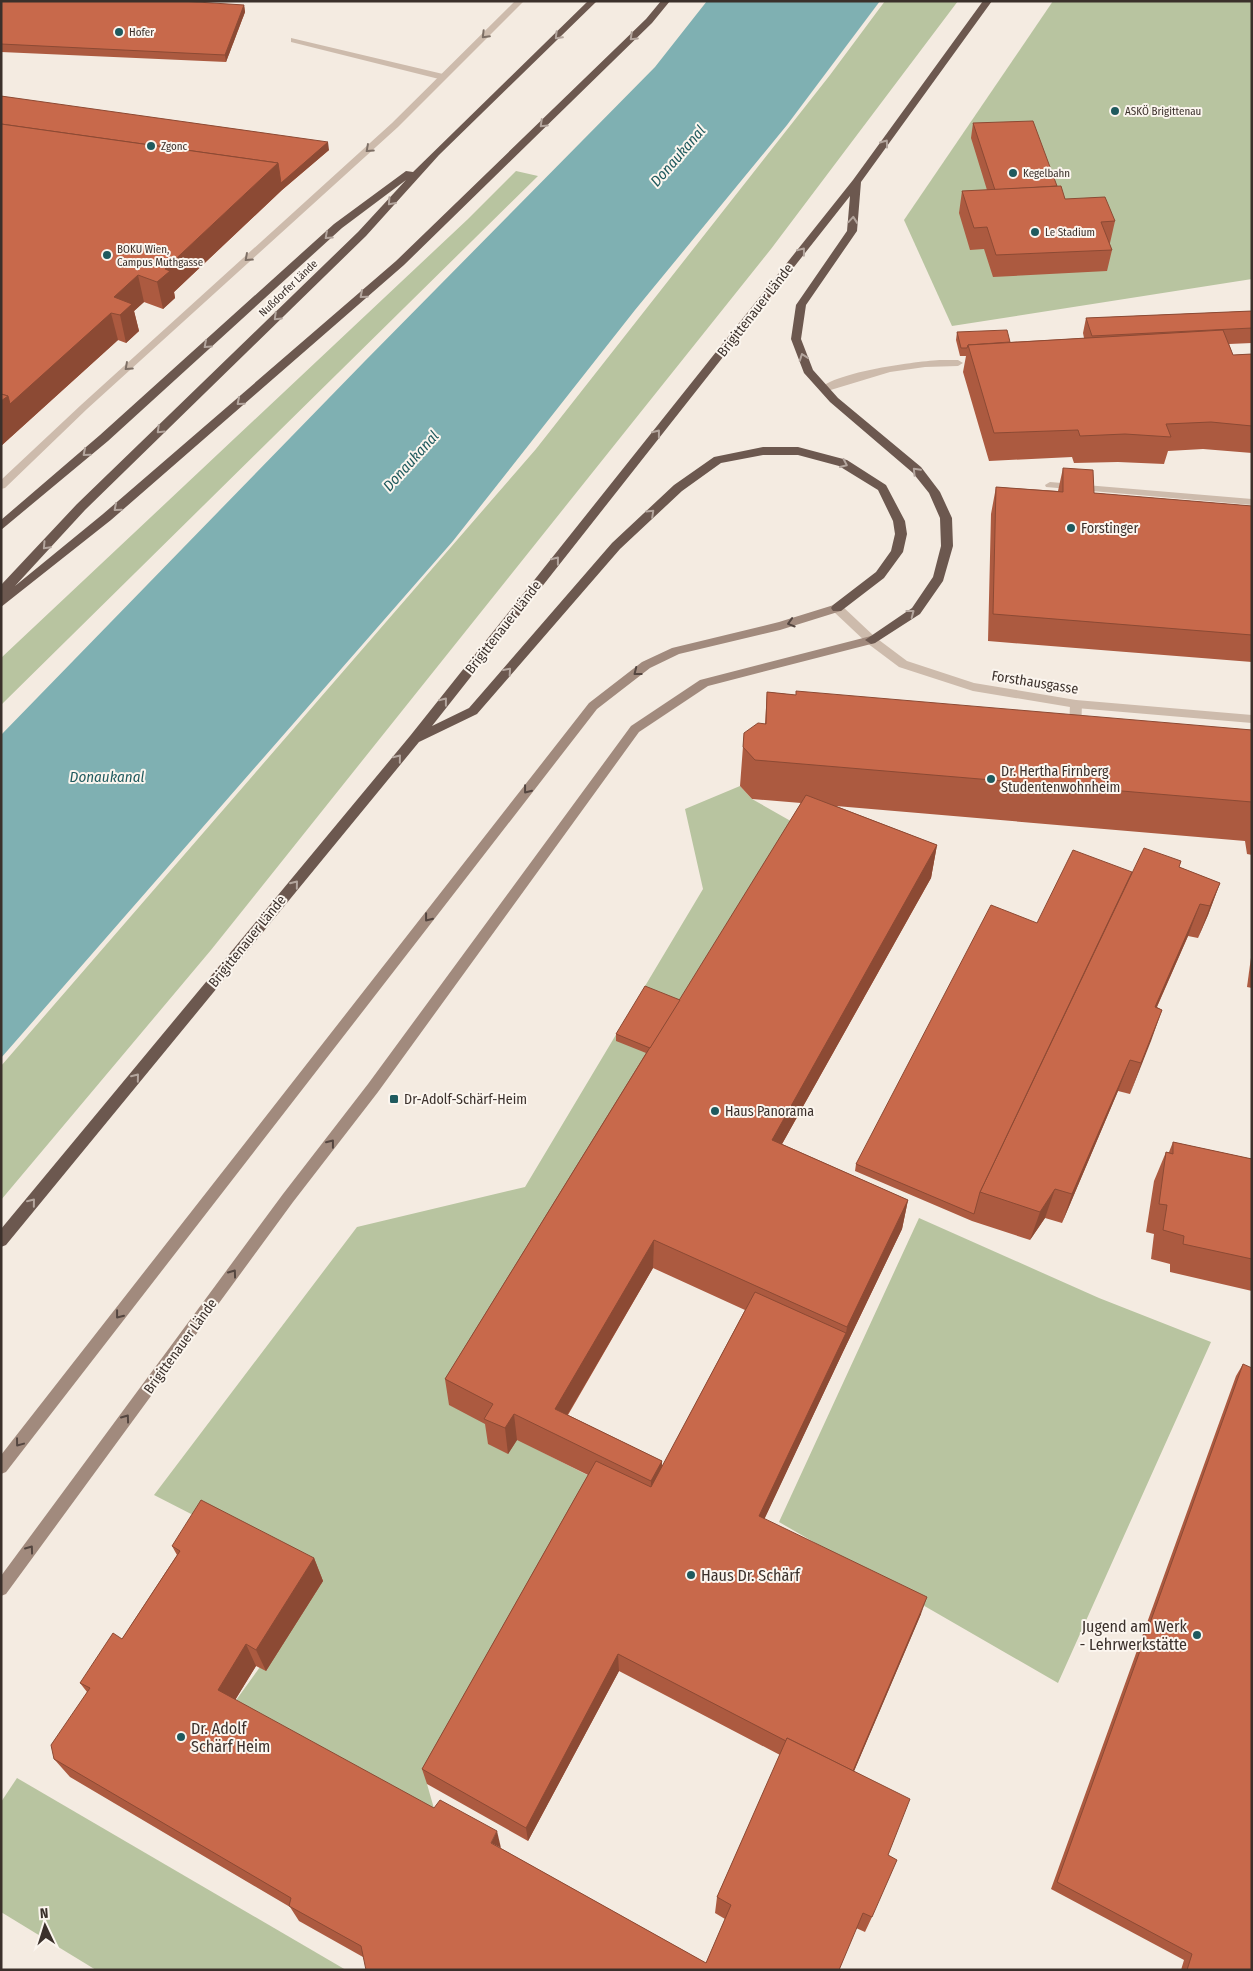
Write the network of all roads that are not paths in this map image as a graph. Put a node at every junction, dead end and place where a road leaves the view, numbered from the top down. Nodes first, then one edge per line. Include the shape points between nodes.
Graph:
1 (520, 1) edge
2 (592, 1) edge
3 (666, 1) edge
4 (988, 1) edge
5 (294, 40) dead end
6 (443, 78) junction
7 (436, 153) junction
8 (856, 182) junction
9 (958, 363) dead end
10 (824, 389) junction
11 (1050, 485) dead end
12 (1, 486) edge
13 (1252, 502) edge
14 (1, 526) edge
15 (1, 593) edge
16 (1, 603) edge
17 (837, 608) junction
18 (871, 640) junction
19 (1076, 704) junction
20 (1252, 719) edge
21 (414, 739) junction
22 (1075, 747) edge
23 (1, 1240) edge
24 (1, 1467) edge
25 (1, 1588) edge

1 -> 6 street
2 -> 7 highway, Nußdorfer Lände
3 -> 16 highway via 400,264 107,517
8 -> 4 highway, Brigittenauer Lände
5 - 6 street
6 -> 12 street
7 -> 14 highway via 338,226 104,438
7 -> 15 highway, Nußdorfer Lände via 362,234 81,507
10 -> 8 highway via 808,371 796,338 801,305 852,231
21 -> 8 highway, Brigittenauer Lände
9 - 10 street via 933,362 895,369
18 -> 10 highway via 916,611 939,578 947,546 946,518 934,492 917,470
11 - 13 street
17 - 18 street, Forsthausgasse
21 -> 17 highway via 473,711 616,546 678,488 718,460 763,451 798,451 843,463 882,488 899,521 901,534 897,552 880,575
17 -> 24 main road via 780,626 676,651 646,665 593,706
18 - 19 street, Forsthausgasse via 903,664 973,687
25 -> 18 main road, Brigittenauer Lände via 635,729 704,683
19 - 20 street, Forsthausgasse
19 - 22 street
23 -> 21 highway, Brigittenauer Lände

